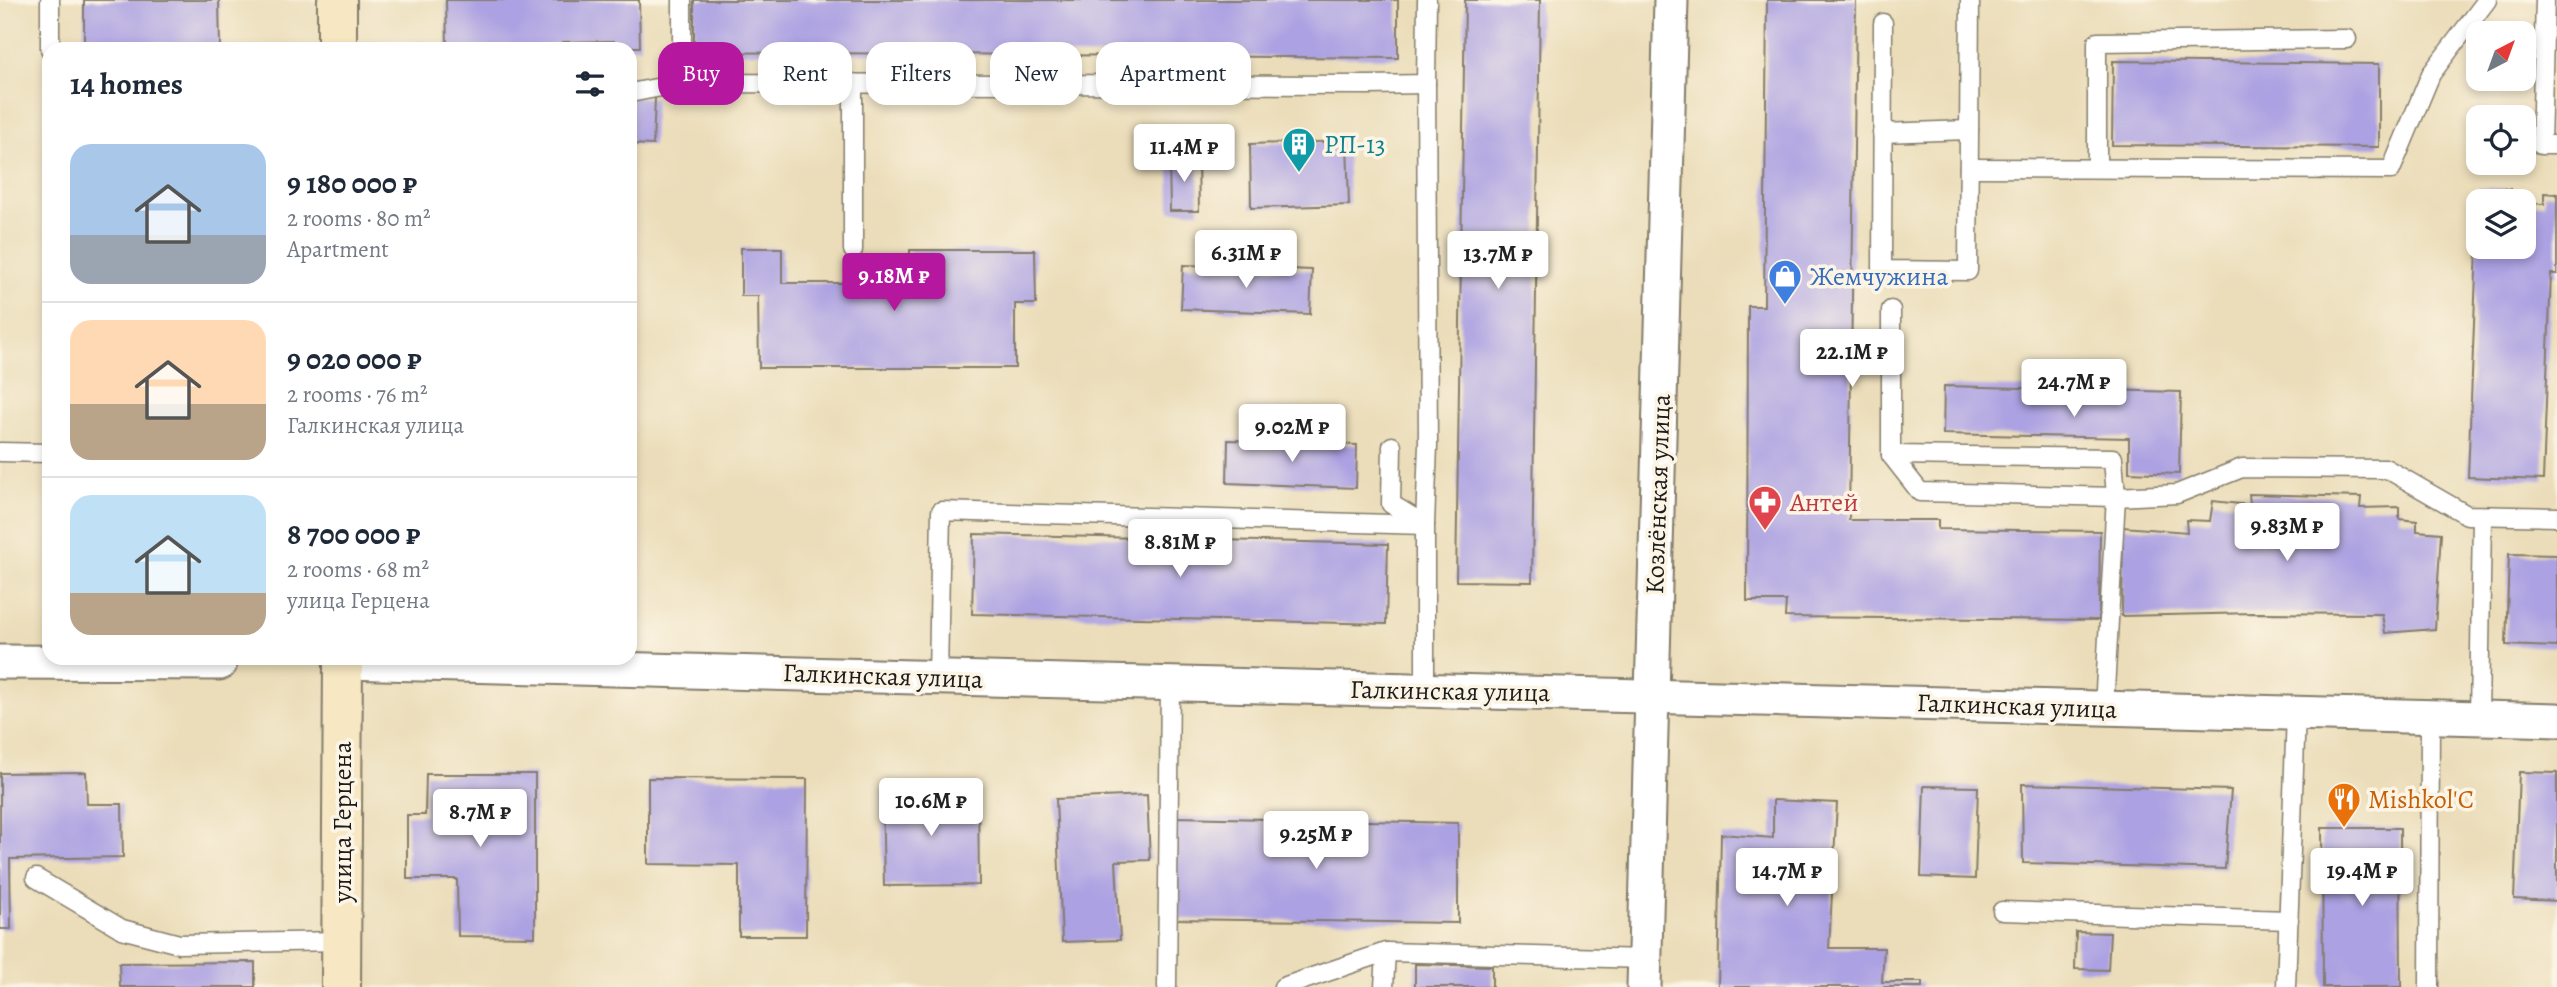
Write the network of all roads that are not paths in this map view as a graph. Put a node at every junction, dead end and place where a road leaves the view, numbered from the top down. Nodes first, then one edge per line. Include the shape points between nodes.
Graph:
1 (50, 0) edge
2 (337, 0) edge
3 (682, 0) edge
4 (1427, 0) edge
5 (1671, 0) edge
6 (1970, 0) edge
7 (2487, 0) edge
8 (2545, 0) edge
9 (1883, 23) dead end
10 (2347, 39) dead end
11 (50, 42) edge
12 (337, 42) edge
13 (682, 42) edge
14 (744, 83) edge
15 (853, 83) junction
16 (1426, 85) junction
17 (658, 88) edge
18 (637, 92) edge
19 (1969, 130) junction
20 (1882, 133) junction
21 (2557, 145) edge
22 (1969, 168) junction
23 (2097, 168) junction
24 (853, 250) dead end
25 (1891, 310) dead end
26 (1392, 446) dead end
27 (0, 452) edge
28 (42, 453) edge
29 (1891, 455) junction
30 (2116, 497) junction
31 (2482, 516) junction
32 (2557, 517) edge
33 (1425, 525) junction
34 (42, 660) edge
35 (0, 662) edge
36 (343, 665) edge
37 (636, 665) edge
38 (938, 678) junction
39 (1170, 684) junction
40 (1425, 691) junction
41 (1653, 696) junction
42 (2104, 708) junction
43 (2296, 713) junction
44 (2430, 717) junction
45 (2479, 718) junction
46 (2557, 720) edge
47 (36, 878) dead end
48 (2002, 911) dead end
49 (2289, 920) junction
50 (341, 940) junction
51 (1385, 953) junction
52 (1645, 973) edge
53 (341, 987) edge
54 (1167, 987) edge
55 (1283, 987) edge
56 (1384, 987) edge
57 (2286, 987) edge
58 (2430, 987) edge

1 - 11 lane
2 - 12 main road
3 - 13 lane
4 - 16 lane
5 - 41 street, Козлёнская улица
6 - 19 lane
7 - 23 lane via 2431,74 2391,170
8 - 21 lane via 2541,145
9 - 20 lane
10 - 23 lane via 2097,42
14 - 15 lane
15 - 16 lane
15 - 24 lane
16 - 33 lane
17 - 18 lane
19 - 20 lane
19 - 22 lane
20 - 22 lane via 1882,270 1968,271
22 - 23 lane
25 - 29 lane
26 - 33 lane via 1391,504
27 - 28 lane
29 - 30 lane via 1920,492
29 - 30 lane via 2113,458
30 - 31 lane via 2177,494 2242,468 2387,469 2467,515
30 - 42 lane
31 - 32 lane
31 - 45 lane
33 - 38 lane via 941,511
33 - 40 lane
34 - 35 street
36 - 50 main road, улица Герцена
37 - 38 street, Галкинская улица
38 - 39 street, Галкинская улица
39 - 40 street, Галкинская улица
39 - 54 lane
40 - 41 street, Галкинская улица
41 - 42 street, Галкинская улица
41 - 52 street, Козлёнская улица
42 - 43 street, Галкинская улица
43 - 44 street, Галкинская улица
43 - 49 lane
44 - 45 street, Галкинская улица
44 - 58 lane
45 - 46 street, Галкинская улица
47 - 50 lane via 122,929 178,944
48 - 49 lane
49 - 57 lane
50 - 53 main road, улица Герцена
51 - 52 lane
51 - 55 lane
51 - 56 lane

